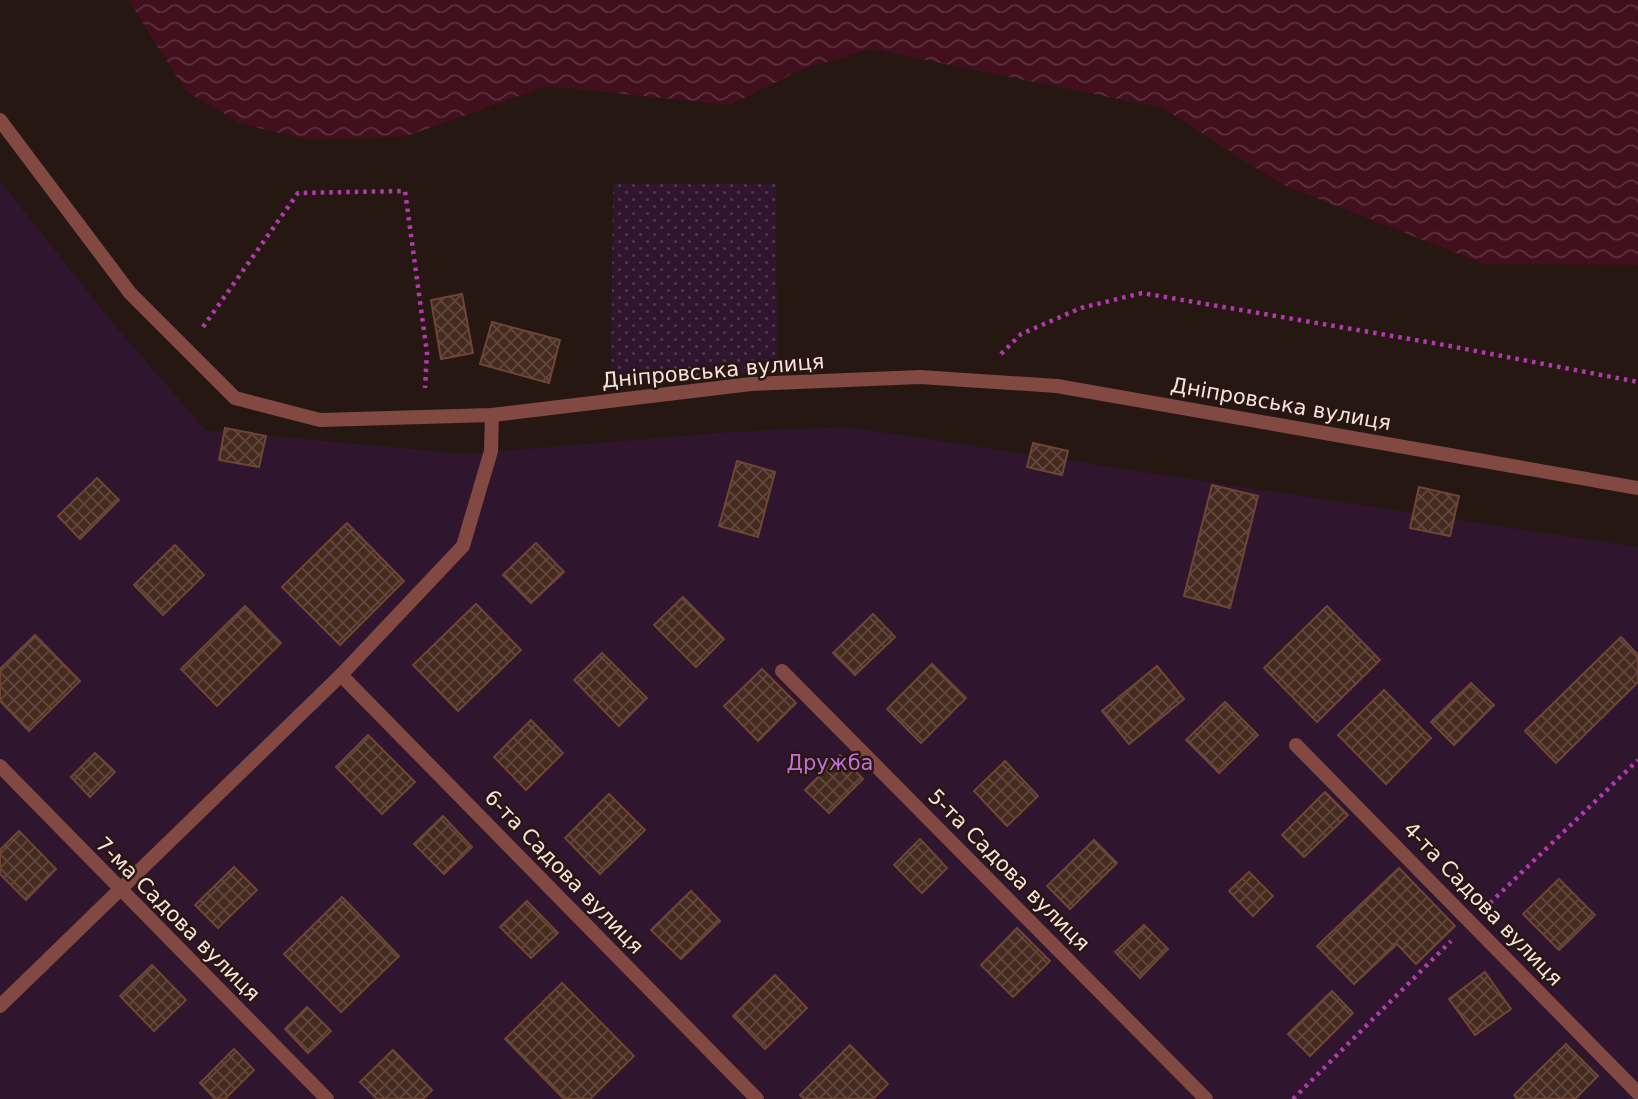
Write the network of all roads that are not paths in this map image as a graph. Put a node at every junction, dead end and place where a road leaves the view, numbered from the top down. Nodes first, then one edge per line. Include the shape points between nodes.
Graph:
1 (0, 120) edge
2 (492, 415) junction
3 (1638, 488) edge
4 (782, 671) dead end
5 (341, 675) junction
6 (1296, 745) dead end
7 (0, 766) edge
8 (120, 891) junction
9 (0, 1006) edge
10 (1638, 1093) edge
11 (327, 1099) edge
12 (757, 1099) edge
13 (1206, 1099) edge

1 - 2 street, Дніпровська вулиця via 130,293 235,398 320,421
2 - 3 street, Дніпровська вулиця via 751,384 920,377 1057,386
2 - 5 street via 491,451 463,546
4 - 13 street, 5-та Садова вулиця
5 - 8 street
5 - 12 street, 6-та Садова вулиця
6 - 10 street, 4-та Садова вулиця
7 - 8 street, 7-ма Садова вулиця
8 - 9 street
8 - 11 street, 7-ма Садова вулиця

